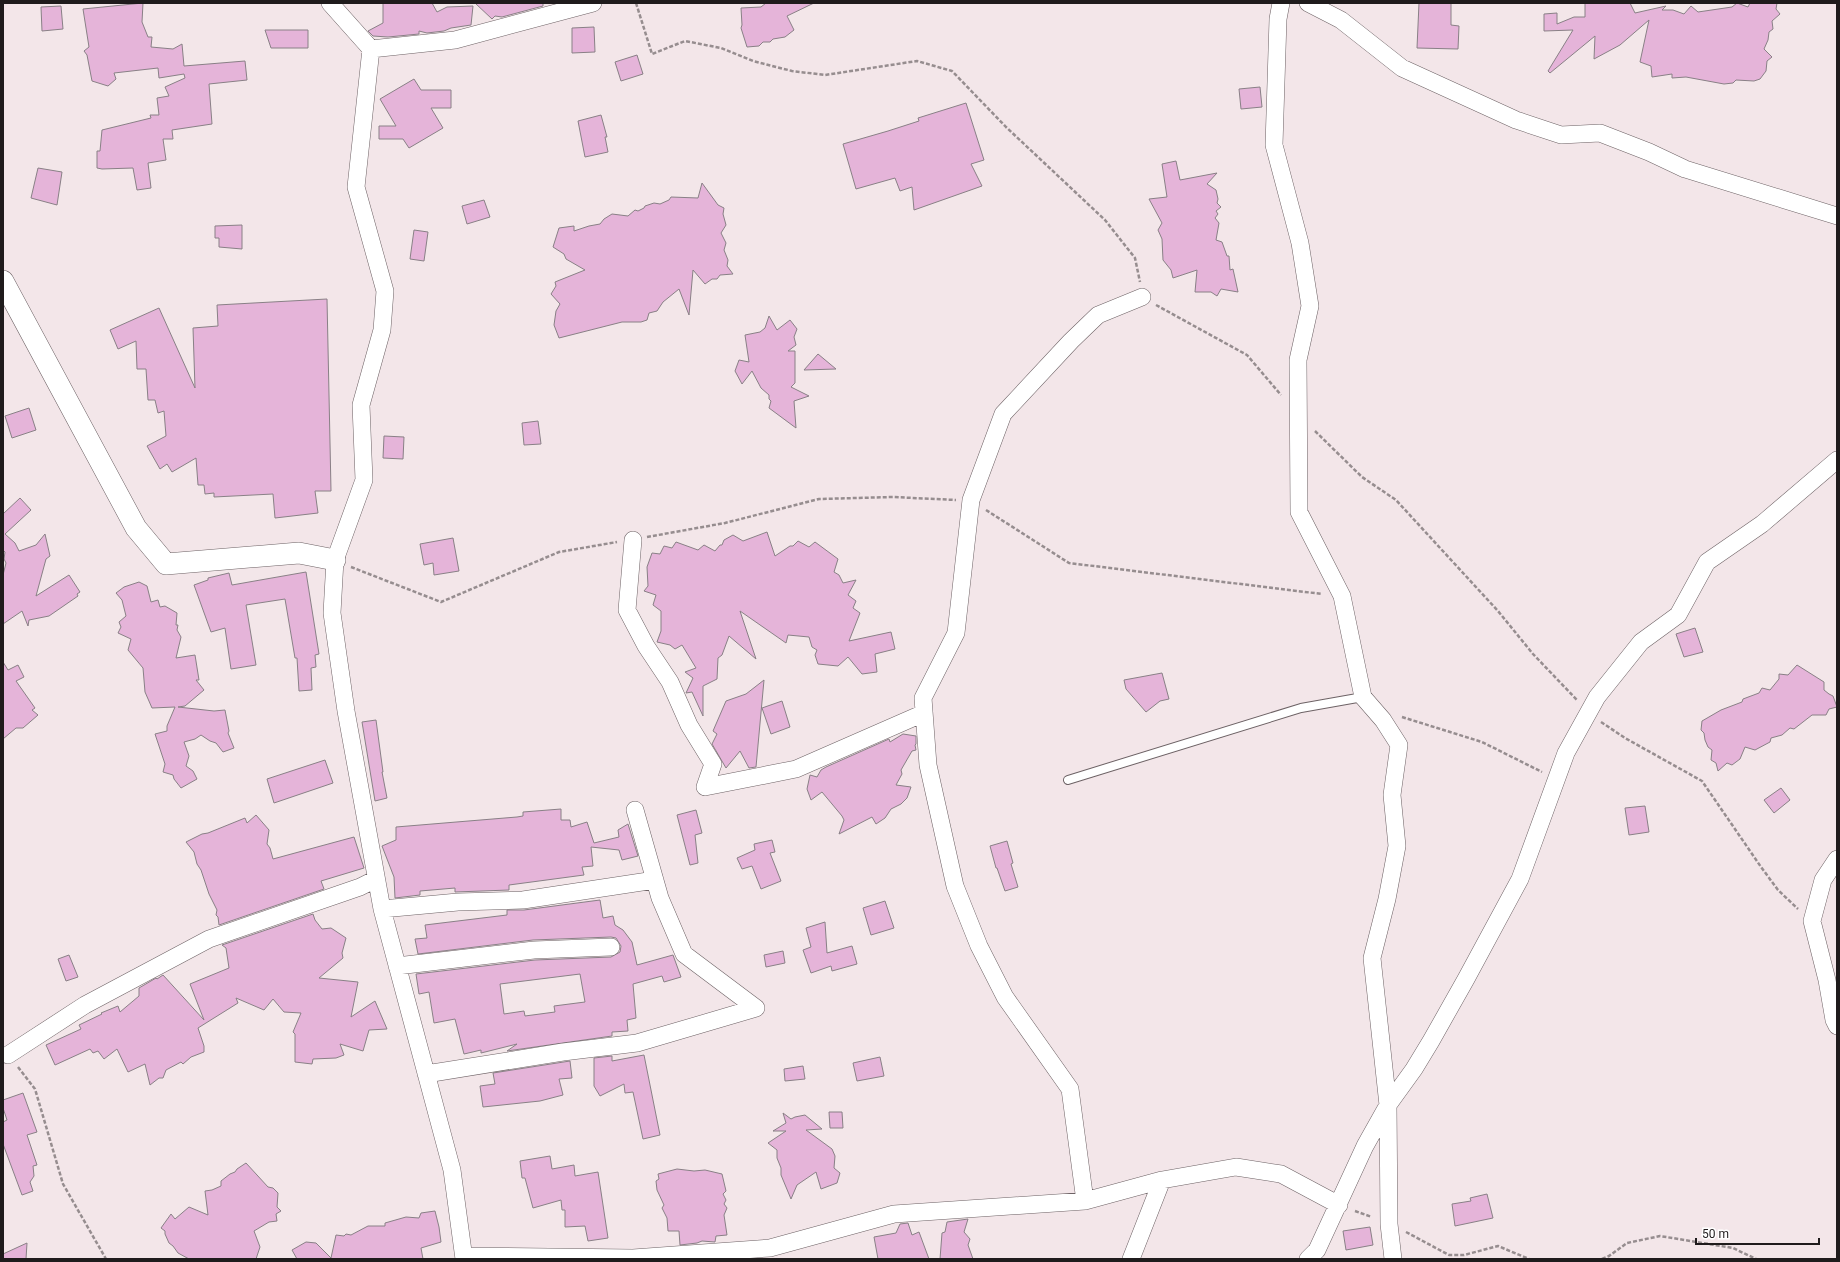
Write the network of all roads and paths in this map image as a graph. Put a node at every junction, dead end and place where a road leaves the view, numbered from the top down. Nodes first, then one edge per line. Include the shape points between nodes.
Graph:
1 (330, 3) edge
2 (593, 3) edge
3 (636, 3) edge
4 (1281, 3) edge
5 (1308, 3) edge
6 (371, 49) junction
7 (1837, 216) edge
8 (3, 281) edge
9 (1142, 297) junction
10 (1298, 415) junction
11 (1837, 460) edge
12 (971, 500) junction
13 (633, 540) junction
14 (335, 560) junction
15 (1342, 596) junction
16 (1368, 703) junction
17 (924, 713) junction
18 (1588, 713) junction
19 (1068, 780) dead end
20 (1556, 780) junction
21 (635, 810) dead end
22 (1837, 858) edge
23 (376, 879) junction
24 (655, 880) junction
25 (382, 909) junction
26 (1812, 921) junction
27 (611, 947) dead end
28 (397, 966) junction
29 (1837, 1026) edge
30 (8, 1055) joint
31 (426, 1074) junction
32 (1388, 1105) junction
33 (1162, 1180) junction
34 (1085, 1201) junction
35 (1339, 1205) junction
36 (1389, 1224) junction
37 (464, 1257) edge
38 (106, 1259) edge
39 (1131, 1259) edge
40 (1308, 1259) edge
41 (1393, 1259) edge
42 (1529, 1259) edge
43 (1602, 1259) edge
44 (1756, 1259) edge

1 - 6 street
2 - 6 street via 455,40
3 - 9 path via 652,54 685,41 721,48 753,61 792,71 825,75 917,61 952,71 1006,127 1105,220 1136,258
4 - 10 street via 1278,19 1274,145 1300,244 1310,306 1298,360
5 - 7 street via 1340,20 1402,68 1516,120 1561,135 1600,133 1685,169
6 - 14 street via 356,187 385,292 382,330 360,405 364,480
8 - 14 street via 136,528 166,564 299,554
9 - 10 path via 1247,355
9 - 12 street via 1098,315 1003,414
10 - 15 street via 1299,512
10 - 18 path via 1362,477 1396,500
11 - 18 street via 1762,524 1708,562 1678,614 1641,642 1597,697
12 - 13 path via 893,497 819,499 725,523
12 - 15 path via 1069,563
12 - 17 street via 956,633 923,698
13 - 14 path via 559,552 441,602
13 - 17 street via 627,610 646,646 670,682 689,725 713,764 705,787 796,769
14 - 23 street via 332,613 346,711
15 - 16 street
16 - 19 lane via 1301,708
16 - 20 path via 1482,742
16 - 32 street via 1384,720 1399,745 1392,796 1397,846 1372,958
17 - 34 street via 928,765 956,886 979,946 1005,997 1070,1089
18 - 20 street via 1566,753
18 - 26 path via 1625,738 1702,781 1778,890
20 - 32 street via 1520,879 1414,1069
21 - 24 street
22 - 26 street via 1823,880
23 - 25 street
23 - 30 street via 360,887 209,939 85,1005
24 - 25 street via 523,900 458,902
24 - 31 street via 684,954 756,1008 636,1044 563,1052
25 - 28 street
26 - 29 street
27 - 28 street via 534,950
28 - 31 street
30 - 38 path via 35,1089 63,1184
31 - 37 street via 452,1170
32 - 35 street via 1365,1146
32 - 36 street
33 - 34 street
33 - 35 street via 1236,1166 1281,1174
33 - 39 street
34 - 37 street via 894,1214 770,1248 633,1258
35 - 36 path
35 - 40 street via 1317,1250
36 - 41 street
36 - 42 path via 1449,1254 1464,1255 1498,1246
43 - 44 path via 1627,1243 1660,1236 1733,1248

